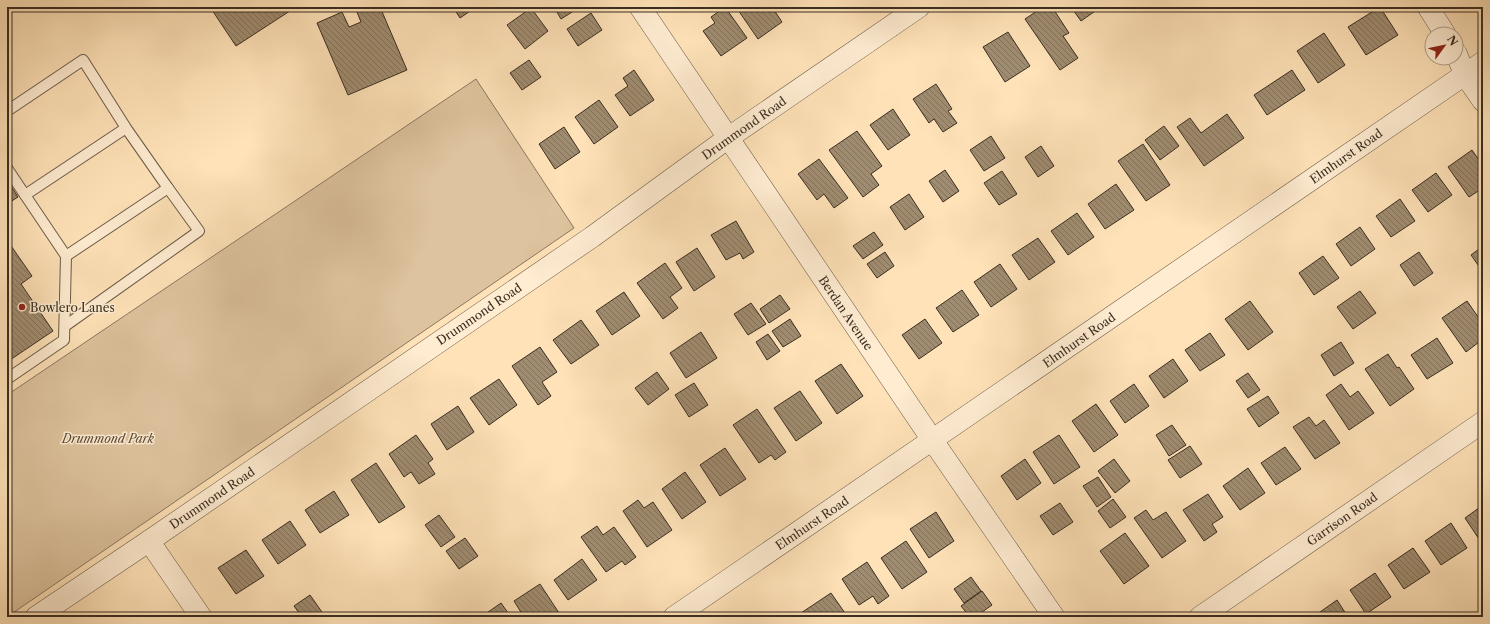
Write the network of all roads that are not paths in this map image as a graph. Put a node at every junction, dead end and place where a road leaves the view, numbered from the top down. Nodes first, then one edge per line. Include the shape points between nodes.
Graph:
1 (640, 7) edge
2 (919, 7) edge
3 (1428, 7) edge
4 (1440, 26) edge
5 (1483, 62) edge
6 (1462, 66) edge
7 (1465, 74) junction
8 (1483, 101) edge
9 (7, 111) edge
10 (126, 128) junction
11 (728, 138) junction
12 (7, 168) edge
13 (168, 188) junction
14 (25, 195) junction
15 (66, 256) junction
16 (65, 326) junction
17 (7, 379) edge
18 (1483, 422) edge
19 (933, 441) junction
20 (149, 541) junction
21 (36, 617) edge
22 (201, 617) edge
23 (674, 617) edge
24 (1054, 617) edge
25 (1200, 617) edge

1 - 11 street, Berdan Avenue
2 - 11 street, Drummond Road
3 - 4 street
5 - 7 street, Elmhurst Road
6 - 7 street
7 - 8 street
7 - 19 street, Elmhurst Road
9 - 10 lane via 83,60
10 - 13 lane
10 - 14 lane
11 - 19 street, Berdan Avenue
11 - 20 street, Drummond Road via 592,237
12 - 14 lane
13 - 15 lane
13 - 16 lane via 198,230
14 - 15 lane
15 - 16 lane
16 - 17 lane via 64,340
18 - 25 street, Garrison Road
19 - 23 street, Elmhurst Road
19 - 24 street, Berdan Avenue
20 - 21 street, Drummond Road
20 - 22 street

